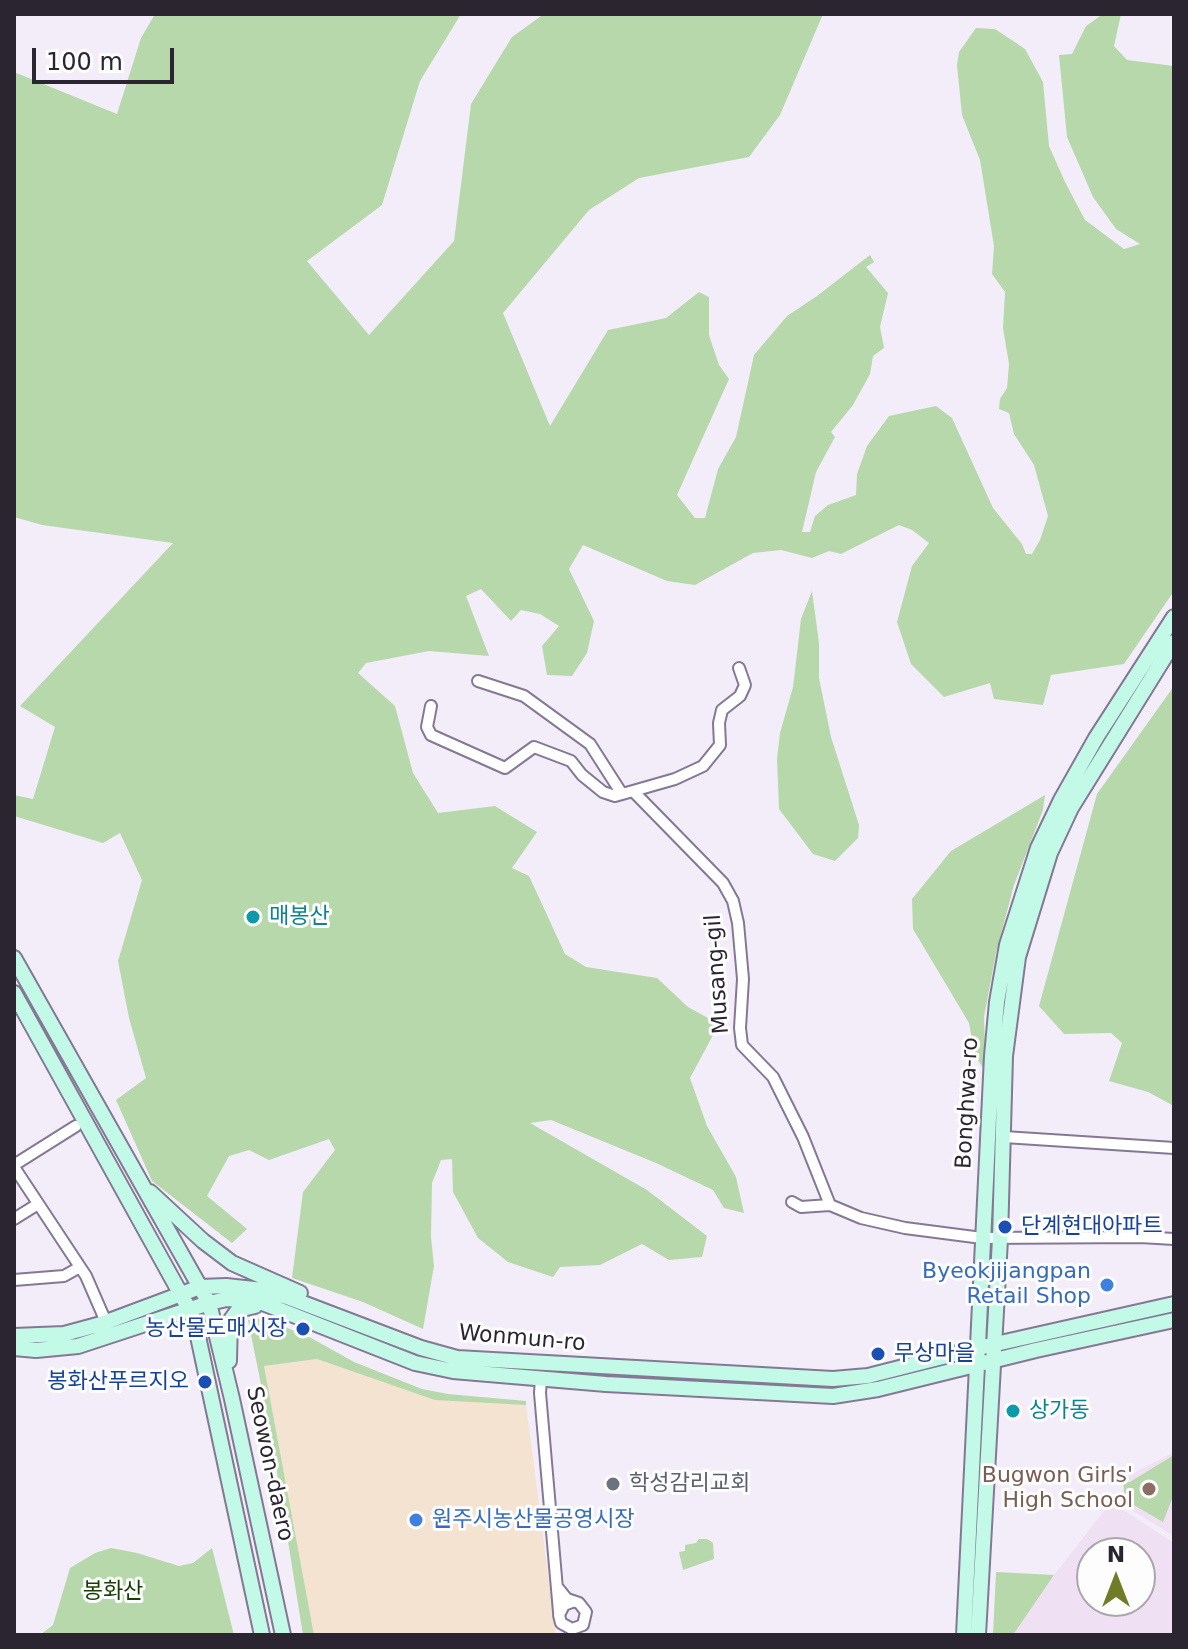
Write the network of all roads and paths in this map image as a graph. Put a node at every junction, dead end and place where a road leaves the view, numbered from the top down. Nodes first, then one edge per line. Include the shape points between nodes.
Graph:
1 (1174, 617) edge
2 (1174, 642) edge
3 (739, 668) dead end
4 (478, 681) dead end
5 (431, 706) dead end
6 (627, 792) junction
7 (14, 958) edge
8 (14, 993) edge
9 (76, 1126) dead end
10 (1004, 1137) junction
11 (1174, 1148) edge
12 (14, 1166) edge
13 (138, 1181) junction
14 (792, 1202) dead end
15 (38, 1204) junction
16 (830, 1205) junction
17 (14, 1219) edge
18 (982, 1238) junction
19 (1000, 1239) junction
20 (1174, 1239) edge
21 (80, 1267) junction
22 (14, 1280) edge
23 (200, 1287) junction
24 (180, 1295) junction
25 (209, 1303) junction
26 (1174, 1304) edge
27 (189, 1309) junction
28 (280, 1310) junction
29 (1174, 1320) edge
30 (106, 1322) junction
31 (14, 1336) edge
32 (985, 1346) junction
33 (14, 1348) edge
34 (421, 1348) junction
35 (993, 1361) junction
36 (977, 1365) junction
37 (541, 1372) junction
38 (230, 1391) junction
39 (556, 1579) junction
40 (572, 1602) junction
41 (559, 1612) junction
42 (582, 1630) edge
43 (570, 1632) edge
44 (262, 1635) edge
45 (283, 1635) edge
46 (964, 1635) edge
47 (978, 1635) edge

1 - 18 main road, Bonghwa-ro via 1061,800 1023,886 997,1002
2 - 10 main road, Bonghwa-ro via 1071,808 1050,853 1018,957 1005,1056
3 - 6 street via 745,685 722,710 720,745 703,766
4 - 6 street, Musang-gil via 524,696 590,744
5 - 6 street, Musang-gil via 431,735 505,768 534,747 571,761 603,792
6 - 16 street, Musang-gil via 723,883 733,901 743,979 742,1045 773,1077
7 - 13 main road
8 - 24 main road
9 - 12 street
10 - 11 street
10 - 19 main road, Bonghwa-ro
12 - 15 street
13 - 23 main road
13 - 34 main road via 232,1263
14 - 16 street via 801,1207
15 - 17 street
15 - 21 street
16 - 18 street via 905,1228
18 - 19 street
18 - 32 main road, Bonghwa-ro
19 - 20 street
19 - 32 main road, Bonghwa-ro
21 - 22 street via 64,1276
21 - 30 street
23 - 24 main road
23 - 25 main road, Seowon-daero
23 - 34 main road, Wonmun-ro via 263,1290
24 - 27 main road, Seowon-daero
24 - 30 main road
25 - 27 main road, Wonmun-ro
25 - 28 main road, Wonmun-ro via 255,1300
25 - 38 main road, Seowon-daero
26 - 32 main road, Wonmun-ro
27 - 33 main road, Wonmun-ro via 78,1346
27 - 44 main road, Seowon-daero
28 - 37 main road, Wonmun-ro via 415,1363 453,1371
28 - 38 main road via 251,1306 238,1310 230,1321
29 - 35 main road, Wonmun-ro
30 - 31 main road via 64,1334
32 - 35 main road
32 - 36 main road, Bonghwa-ro
32 - 37 main road, Wonmun-ro via 851,1379
34 - 37 main road, Wonmun-ro
35 - 36 main road, Wonmun-ro
35 - 47 main road
36 - 37 main road, Wonmun-ro via 833,1396
36 - 46 main road, Bonghwa-ro
37 - 39 street, Wonmun-ro
38 - 45 main road, Seowon-daero
39 - 40 street, Wonmun-ro
39 - 41 street, Wonmun-ro
40 - 41 street
40 - 42 street, Wonmun-ro via 586,1612
41 - 43 street, Wonmun-ro
42 - 43 street, Wonmun-ro

